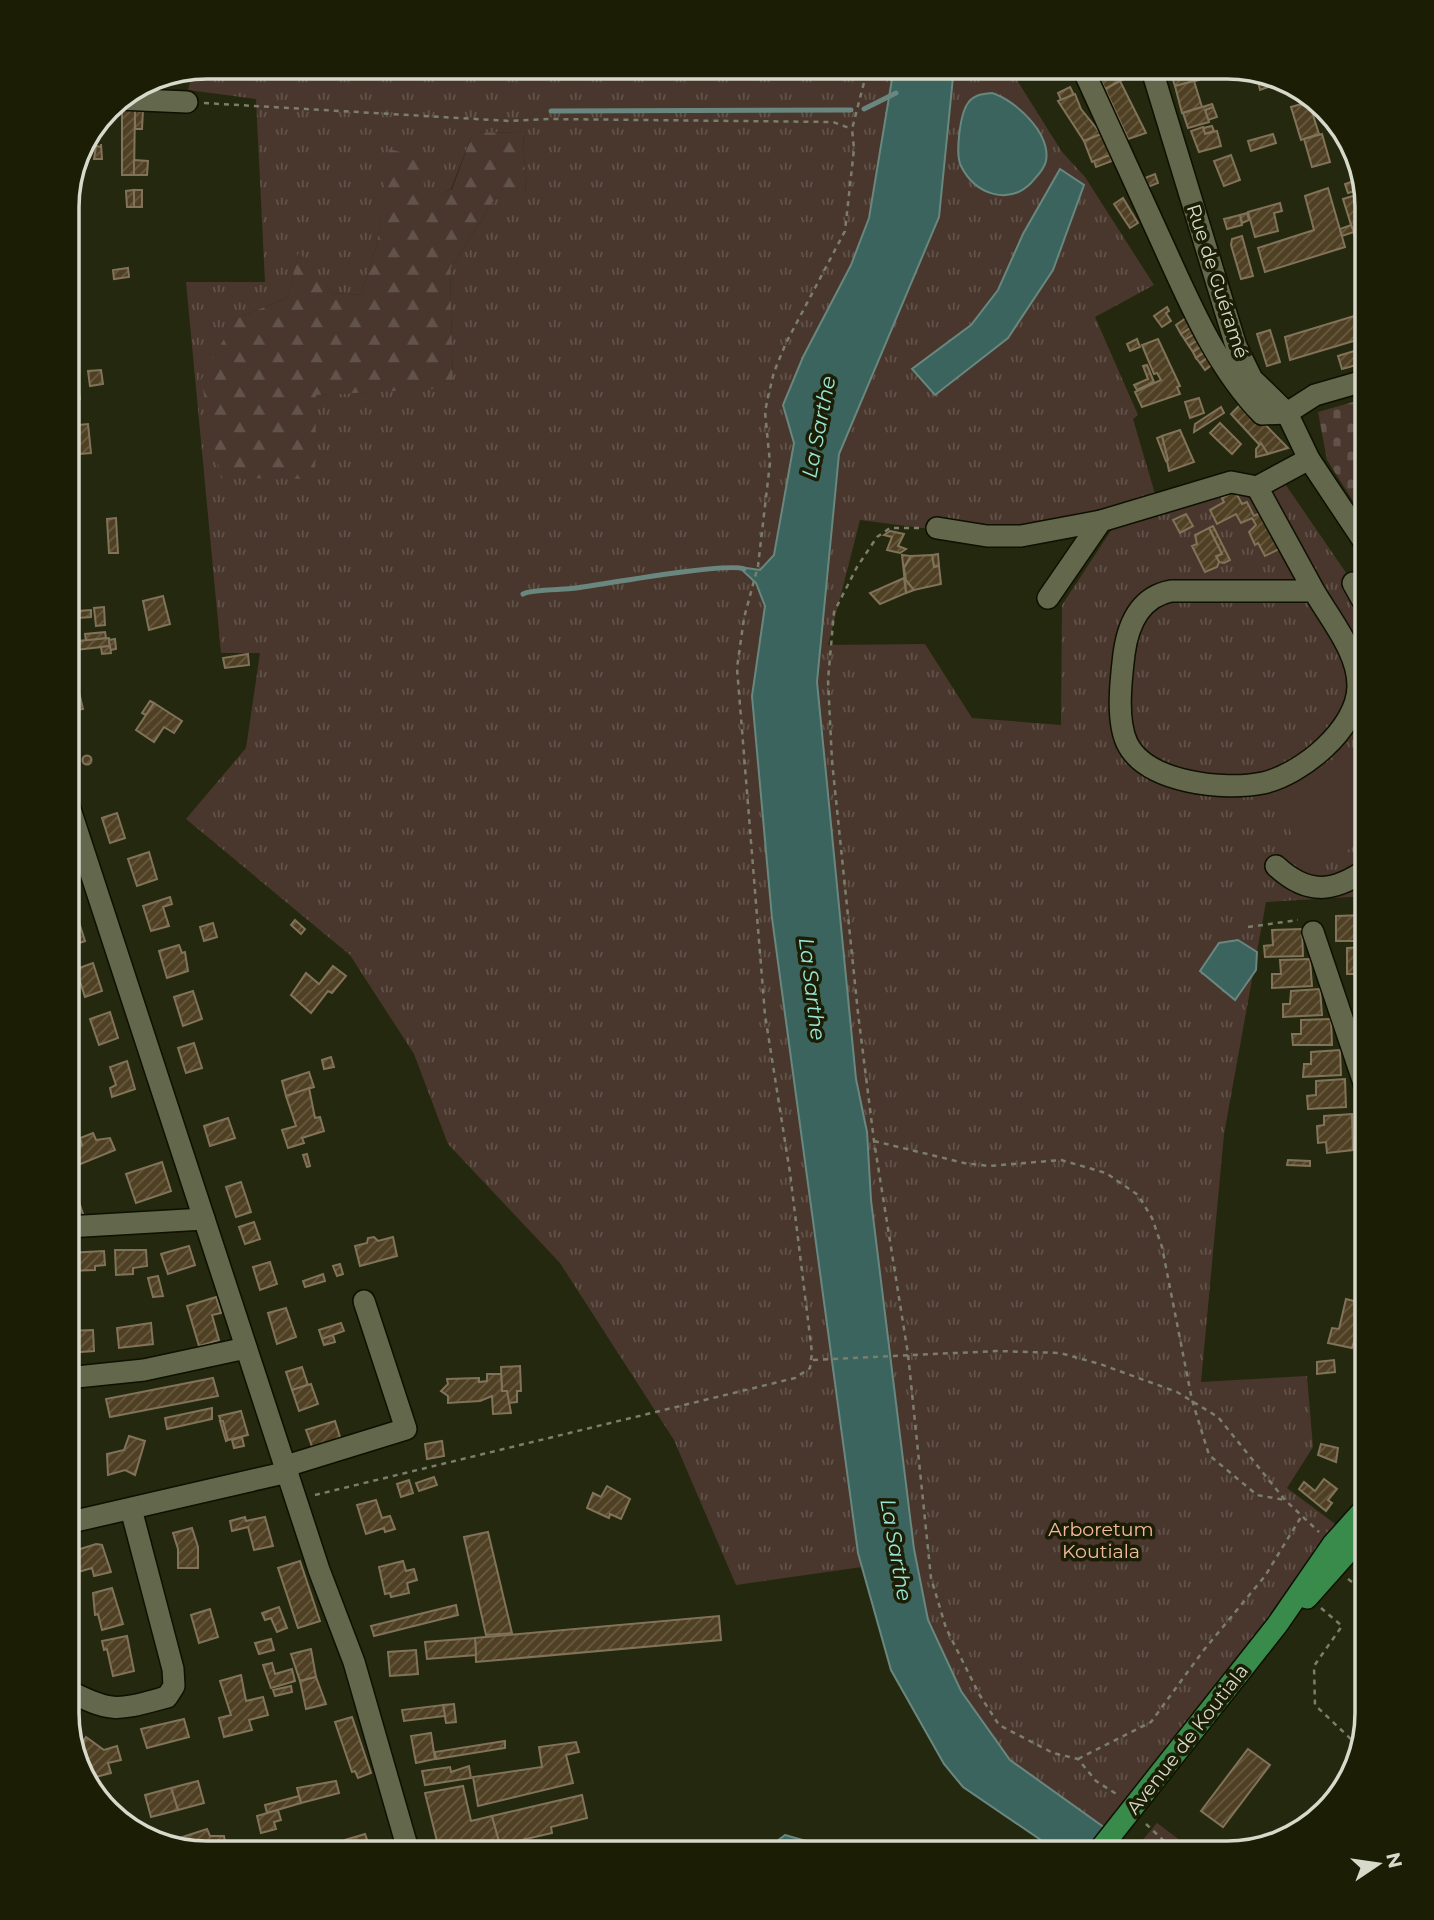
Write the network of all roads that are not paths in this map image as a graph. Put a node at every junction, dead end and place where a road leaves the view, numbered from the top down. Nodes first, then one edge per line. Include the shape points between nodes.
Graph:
1 (1088, 79) edge
2 (1155, 79) edge
3 (135, 100) edge
4 (187, 102) road end
5 (1355, 383) edge
6 (1287, 413) junction
7 (1309, 459) junction
8 (1257, 487) junction
9 (1101, 521) junction
10 (937, 528) road end
11 (1355, 528) edge
12 (1353, 583) dead end
13 (1355, 587) edge
14 (1314, 591) junction
15 (1048, 598) dead end
16 (1355, 665) edge
17 (1355, 710) edge
18 (79, 837) edge
19 (1276, 866) dead end
20 (1355, 878) edge
21 (1313, 932) road end
22 (1355, 1056) edge
23 (204, 1219) junction
24 (79, 1226) edge
25 (364, 1301) dead end
26 (246, 1348) junction
27 (79, 1377) edge
28 (287, 1469) junction
29 (131, 1509) junction
30 (1355, 1519) edge
31 (79, 1520) edge
32 (1355, 1541) edge
33 (1277, 1625) junction
34 (79, 1697) edge
35 (405, 1841) edge
36 (1107, 1841) edge

1 - 6 street via 1206,334 1243,395 1262,414
2 - 6 street, Rue de Guéramé via 1236,346 1252,379
3 - 4 street
5 - 6 street via 1315,395
6 - 7 street, Rue de Guéramé
7 - 8 street
7 - 11 street, Rue de Guéramé
8 - 9 street via 1231,482
8 - 14 street
9 - 10 street via 1021,537
9 - 15 street
12 - 13 street
14 - 16 street
14 - 17 street via 1157,594 1136,613 1124,652 1122,716 1127,743 1148,766 1179,780 1224,785 1264,782 1301,765 1334,738
18 - 23 street
19 - 20 street via 1295,883 1318,888
21 - 22 street
23 - 24 street
23 - 26 street
25 - 28 street via 406,1429
26 - 27 street via 144,1370
26 - 28 street
28 - 29 street
28 - 35 street via 382,1750 387,1785
29 - 31 street
29 - 34 street via 174,1686 167,1697 121,1710 100,1708
30 - 33 main road, Avenue de Koutiala
32 - 33 main road, Avenue de Koutiala
33 - 36 main road, Avenue de Koutiala

